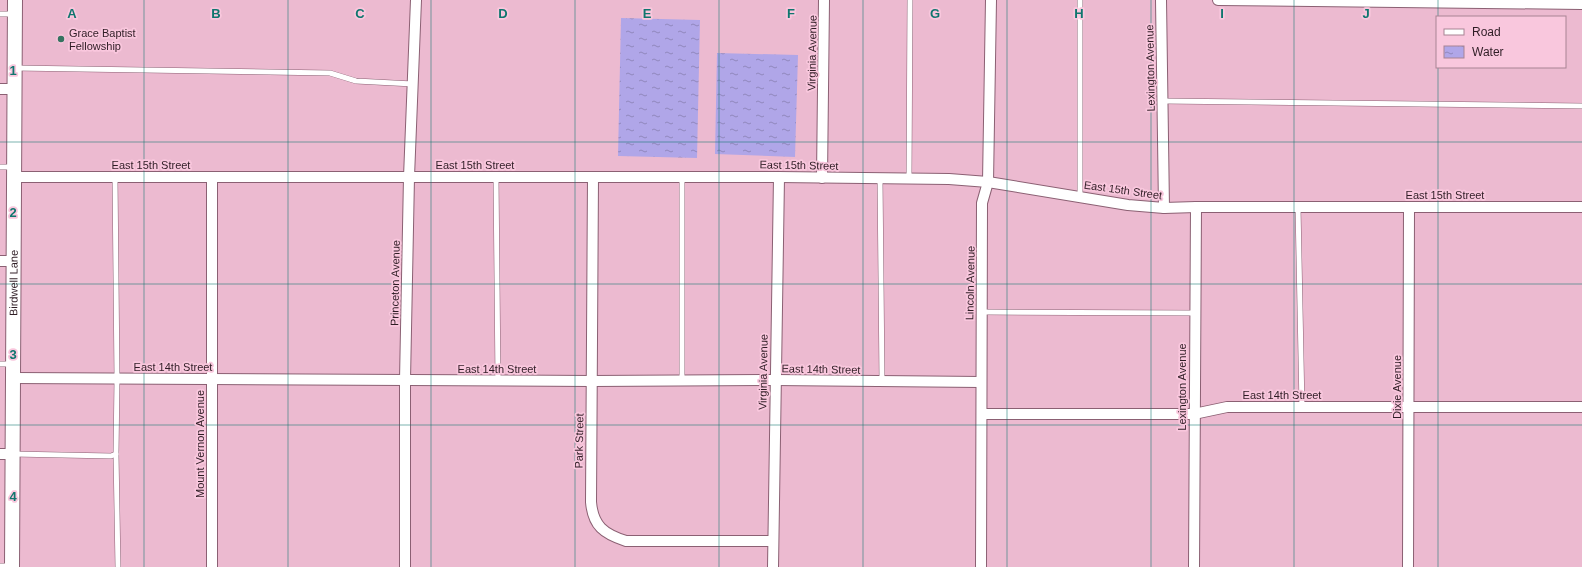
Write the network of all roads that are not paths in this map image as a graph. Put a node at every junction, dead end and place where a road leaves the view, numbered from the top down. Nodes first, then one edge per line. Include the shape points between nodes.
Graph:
1 (416, 0) edge
2 (824, 0) edge
3 (910, 0) edge
4 (992, 0) edge
5 (1080, 0) edge
6 (1161, 0) edge
7 (1218, 0) edge
8 (1582, 4) edge
9 (15, 7) edge
10 (0, 14) edge
11 (14, 68) junction
12 (413, 84) junction
13 (0, 89) edge
14 (14, 89) junction
15 (1162, 101) junction
16 (1582, 106) edge
17 (9, 170) edge
18 (593, 176) junction
19 (115, 177) junction
20 (212, 177) junction
21 (409, 177) junction
22 (496, 177) junction
23 (682, 177) junction
24 (779, 177) junction
25 (822, 178) junction
26 (880, 178) junction
27 (909, 179) junction
28 (988, 182) junction
29 (1080, 197) junction
30 (1196, 207) junction
31 (1298, 207) junction
32 (1408, 207) junction
33 (1582, 207) edge
34 (1164, 208) junction
35 (7, 261) edge
36 (981, 312) junction
37 (1195, 313) junction
38 (6, 364) edge
39 (13, 378) junction
40 (117, 379) junction
41 (212, 379) junction
42 (405, 380) junction
43 (775, 380) junction
44 (498, 381) junction
45 (592, 381) junction
46 (682, 381) junction
47 (882, 381) junction
48 (981, 382) junction
49 (1302, 407) junction
50 (1582, 407) edge
51 (1409, 408) junction
52 (982, 414) junction
53 (1194, 414) junction
54 (6, 454) edge
55 (116, 454) junction
56 (773, 541) junction
57 (8, 566) edge
58 (118, 567) edge
59 (212, 567) edge
60 (405, 567) edge
61 (773, 567) edge
62 (981, 567) edge
63 (1194, 567) edge
64 (1408, 567) edge

1 - 12 street, Princeton Avenue
2 - 25 street, Virginia Avenue
3 - 27 lane
4 - 28 street, Lincoln Avenue
5 - 29 lane
6 - 15 street, Lexington Avenue
7 - 8 street
9 - 10 lane
9 - 11 main road, Birdwell Lane
11 - 12 lane via 330,73 356,81
11 - 14 main road, Birdwell Lane
12 - 21 street, Princeton Avenue
13 - 14 street
14 - 17 main road, Birdwell Lane
15 - 16 lane
15 - 34 street, Lexington Avenue
17 - 19 street, East 15th Street
17 - 35 main road, Birdwell Lane
18 - 22 street, East 15th Street
18 - 23 street, East 15th Street
18 - 45 street, Park Street
19 - 20 street, East 15th Street
19 - 40 lane
20 - 21 street, East 15th Street
20 - 41 street, Mount Vernon Avenue
21 - 22 street, East 15th Street
21 - 42 street, Princeton Avenue
22 - 44 lane
23 - 24 street, East 15th Street
23 - 46 lane
24 - 25 street, East 15th Street
24 - 43 street, Virginia Avenue
25 - 26 street, East 15th Street
26 - 27 street, East 15th Street
26 - 47 lane
27 - 28 street, East 15th Street
28 - 29 street, East 15th Street
28 - 36 street, Lincoln Avenue via 982,203
29 - 34 street, East 15th Street
30 - 31 street, East 15th Street
30 - 34 street, East 15th Street
30 - 37 street, Lexington Avenue
31 - 32 street, East 15th Street
31 - 49 lane
32 - 33 street, East 15th Street
32 - 51 street, Dixie Avenue
35 - 38 main road, Birdwell Lane
36 - 37 lane
36 - 48 street, Lincoln Avenue
37 - 53 street, Lexington Avenue
38 - 39 main road, Birdwell Lane
39 - 40 street, East 14th Street
39 - 54 main road, Birdwell Lane
40 - 41 street, East 14th Street
40 - 55 lane
41 - 42 street, East 14th Street
41 - 59 street, Mount Vernon Avenue
42 - 44 street, East 14th Street
42 - 60 street, Princeton Avenue
43 - 46 street, East 14th Street
43 - 47 street, East 14th Street
43 - 56 street, Virginia Avenue
44 - 45 street, East 14th Street
45 - 46 street, East 14th Street
45 - 56 street, Park Street via 591,502 592,514 601,528 626,541
47 - 48 street, East 14th Street
48 - 52 street, Lincoln Avenue
49 - 51 street, East 14th Street
49 - 53 street, East 14th Street via 1227,407
50 - 51 street, East 14th Street
51 - 64 street, Dixie Avenue
52 - 53 street, East 14th Street
52 - 62 street, Lincoln Avenue
53 - 63 street, Lexington Avenue
54 - 55 lane
54 - 57 main road, Birdwell Lane
55 - 58 lane
56 - 61 street, Virginia Avenue

